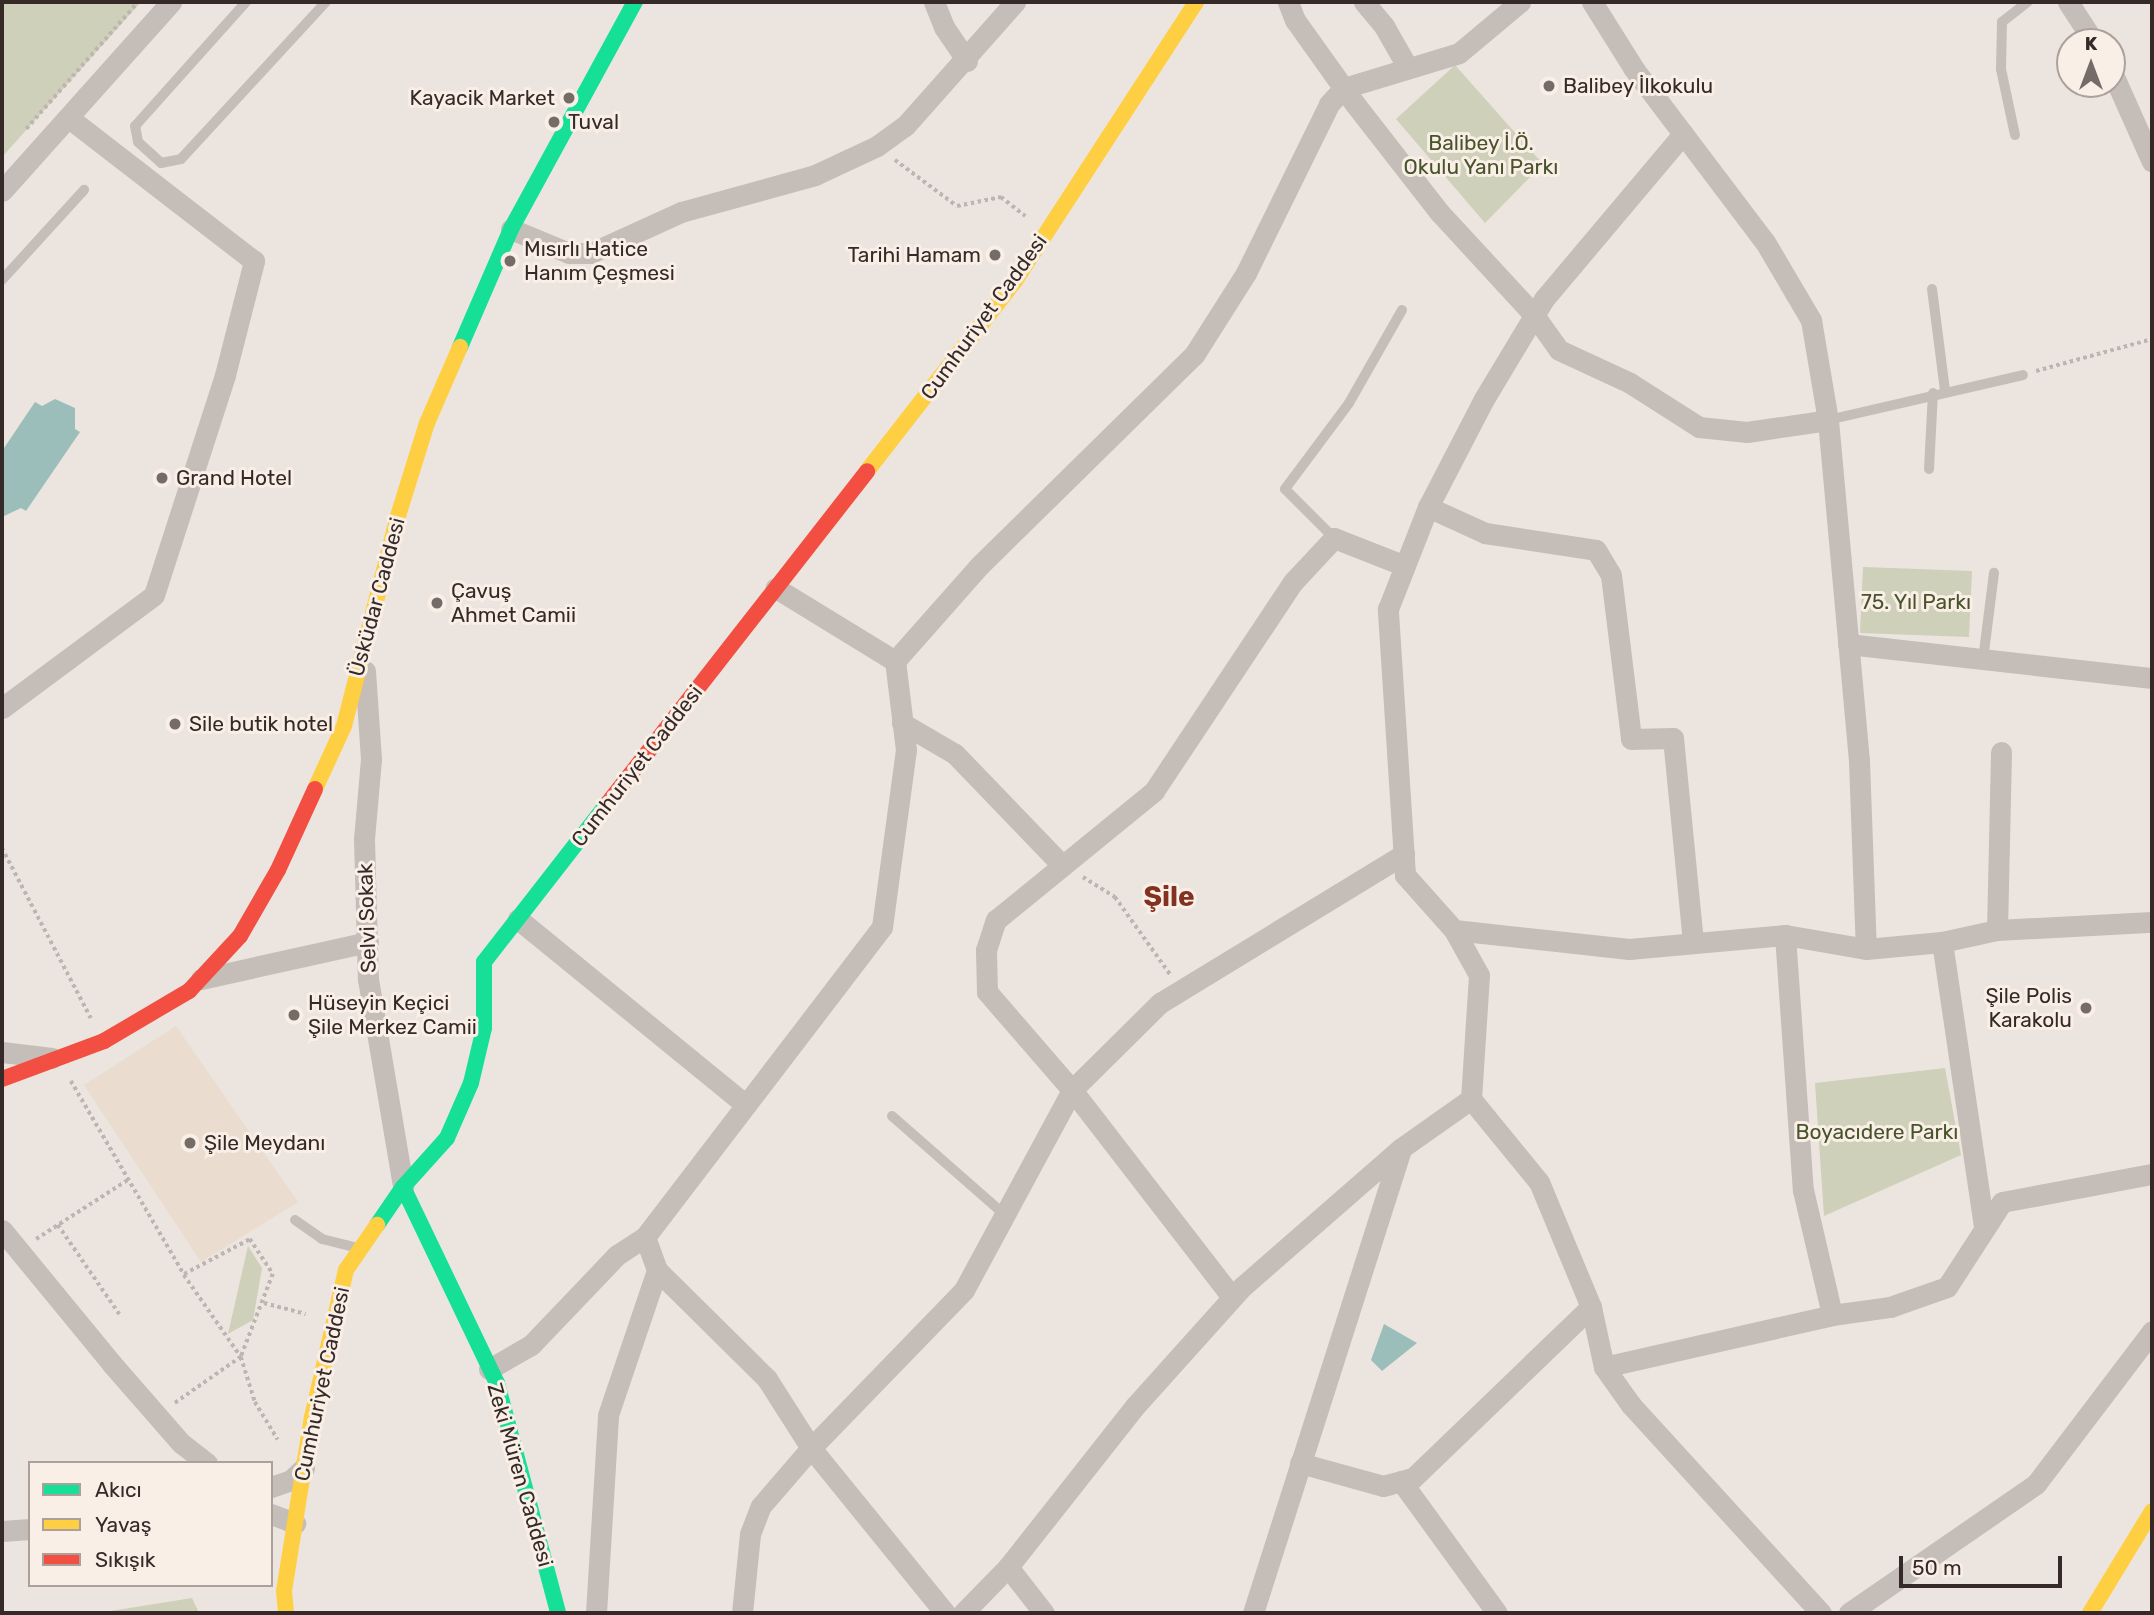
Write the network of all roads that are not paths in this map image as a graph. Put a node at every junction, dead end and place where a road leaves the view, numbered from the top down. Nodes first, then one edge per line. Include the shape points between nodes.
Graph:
1 (171, 2) edge
2 (246, 2) edge
3 (326, 2) edge
4 (635, 2) edge
5 (934, 2) edge
6 (1015, 2) edge
7 (1196, 2) edge
8 (1288, 2) edge
9 (1364, 2) edge
10 (1520, 2) edge
11 (1592, 2) edge
12 (2028, 2) edge
13 (2068, 2) edge
14 (2085, 28) edge
15 (967, 61) junction
16 (1408, 68) junction
17 (1343, 88) junction
18 (2124, 98) edge
19 (70, 119) junction
20 (1683, 134) junction
21 (2015, 135) dead end
22 (2152, 162) edge
23 (84, 190) dead end
24 (2, 191) edge
25 (511, 229) junction
26 (2, 280) edge
27 (1932, 289) dead end
28 (1402, 310) dead end
29 (1534, 315) junction
30 (2023, 375) road end
31 (1939, 392) junction
32 (1828, 420) junction
33 (1929, 469) dead end
34 (1429, 507) junction
35 (1334, 538) junction
36 (1405, 566) junction
37 (1994, 573) dead end
38 (776, 588) junction
39 (1847, 644) junction
40 (363, 648) junction
41 (1983, 660) junction
42 (895, 661) junction
43 (2152, 678) edge
44 (2, 708) edge
45 (902, 723) junction
46 (2001, 752) dead end
47 (1404, 854) junction
48 (1060, 863) junction
49 (518, 919) junction
50 (2152, 922) edge
51 (1454, 930) junction
52 (1997, 930) junction
53 (1785, 935) junction
54 (368, 942) junction
55 (1942, 942) junction
56 (1693, 943) junction
57 (1866, 948) junction
58 (201, 979) junction
59 (2, 1052) edge
60 (58, 1058) junction
61 (2, 1079) edge
62 (1072, 1090) junction
63 (1471, 1099) junction
64 (746, 1105) junction
65 (892, 1116) dead end
66 (1400, 1149) junction
67 (2152, 1174) edge
68 (403, 1187) junction
69 (1004, 1214) junction
70 (295, 1220) dead end
71 (1984, 1227) junction
72 (2, 1230) edge
73 (645, 1237) junction
74 (360, 1249) junction
75 (657, 1270) junction
76 (1232, 1297) junction
77 (1591, 1307) junction
78 (1832, 1315) junction
79 (2152, 1331) edge
80 (1604, 1367) junction
81 (489, 1369) junction
82 (811, 1448) junction
83 (205, 1461) edge
84 (1300, 1462) junction
85 (304, 1468) junction
86 (1401, 1481) junction
87 (273, 1487) edge
88 (2152, 1511) edge
89 (273, 1515) edge
90 (273, 1523) edge
91 (295, 1523) junction
92 (28, 1529) edge
93 (2, 1531) edge
94 (1008, 1567) junction
95 (2093, 1607) edge
96 (286, 1613) edge
97 (558, 1613) edge
98 (596, 1613) edge
99 (742, 1613) edge
100 (945, 1613) edge
101 (963, 1613) edge
102 (1044, 1613) edge
103 (1253, 1613) edge
104 (1497, 1613) edge
105 (1821, 1613) edge
106 (1849, 1613) edge
107 (2108, 1613) edge

1 - 19 street
2 - 3 lane via 135,126 138,142 161,163 181,159
4 - 25 main road, Üsküdar Caddesi
5 - 15 street
6 - 15 street
7 - 38 main road, Cumhuriyet Caddesi via 1015,282
8 - 17 street via 1295,20
9 - 16 street
10 - 16 street via 1459,53
11 - 20 street
12 - 21 lane via 2002,22 2001,69
13 - 14 street
15 - 25 street via 905,126 877,146 815,174 681,212 592,253 569,253
16 - 17 street
17 - 29 street via 1440,213
17 - 42 street via 1329,104 1246,273 1194,355 979,565
18 - 22 street
19 - 24 street
19 - 44 street via 254,261 225,375 154,595
20 - 29 street
20 - 32 street via 1765,242 1811,320
23 - 26 lane
25 - 40 main road, Üsküdar Caddesi via 427,423
27 - 31 lane
28 - 35 lane via 1349,403 1285,489
29 - 32 street via 1559,350 1630,383 1699,427 1747,432
29 - 34 street via 1484,399
30 - 31 lane
31 - 32 lane
31 - 33 lane
32 - 39 street
34 - 36 street
34 - 56 street via 1485,533 1595,550 1611,576 1631,739 1673,738
35 - 36 street
35 - 48 street via 1293,582 1154,791
36 - 47 street via 1388,609
37 - 41 lane
38 - 42 street
38 - 49 main road, Cumhuriyet Caddesi
39 - 41 street
39 - 57 street via 1859,761
40 - 54 street, Selvi Sokak via 372,759 363,839
40 - 58 main road, Üsküdar Caddesi via 344,726 278,870 240,936
41 - 43 street
42 - 45 street
45 - 48 street via 955,754
45 - 64 street via 906,750 882,927
46 - 52 street
47 - 51 street via 1405,874
47 - 62 street via 1160,1003
48 - 62 street via 996,919 986,950 987,992
49 - 64 street
49 - 68 main road, Cumhuriyet Caddesi via 484,962 484,1028 471,1083 452,1127
50 - 52 street
51 - 56 street via 1629,949
51 - 63 street via 1479,975
52 - 55 street
53 - 56 street
53 - 57 street
53 - 78 street via 1803,1190
54 - 58 street
54 - 68 street, Selvi Sokak via 369,979
55 - 57 street
55 - 71 street
58 - 60 main road, Üsküdar Caddesi via 189,991 104,1041
59 - 60 street
60 - 61 main road, Üsküdar Caddesi
62 - 69 street
62 - 76 street
63 - 66 street
63 - 77 street via 1539,1182
64 - 73 street
65 - 69 lane
66 - 76 street
66 - 84 street
67 - 71 street via 2002,1202
68 - 74 main road, Cumhuriyet Caddesi
68 - 81 main road, Zeki Müren Caddesi
69 - 82 street via 964,1290
70 - 74 lane via 322,1239
71 - 78 street via 1947,1287 1890,1307
72 - 83 street via 158,1415
73 - 75 street
73 - 81 street via 617,1255 531,1345
74 - 85 main road, Cumhuriyet Caddesi via 346,1270
75 - 82 street via 767,1379
75 - 98 street via 608,1415
76 - 94 street via 1136,1405
77 - 80 street
77 - 86 street via 1413,1478
78 - 80 street
79 - 106 street via 2036,1484
80 - 105 street via 1631,1405
81 - 97 main road, Zeki Müren Caddesi via 497,1383
82 - 99 street via 761,1506 750,1534
82 - 100 street
84 - 86 street via 1383,1486
84 - 103 street
85 - 87 street
85 - 91 main road, Cumhuriyet Caddesi
86 - 104 street
88 - 95 main road
89 - 91 street
90 - 91 street
91 - 96 main road, Cumhuriyet Caddesi via 284,1591
92 - 93 street
94 - 101 street
94 - 102 street
95 - 107 main road

